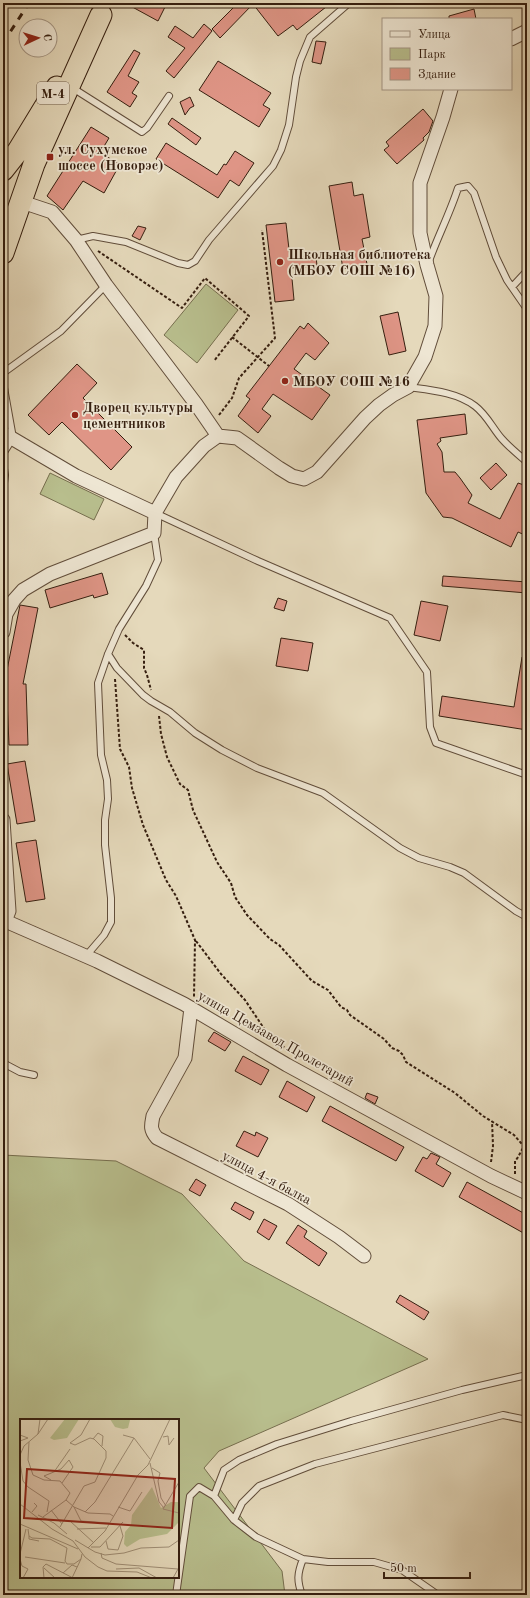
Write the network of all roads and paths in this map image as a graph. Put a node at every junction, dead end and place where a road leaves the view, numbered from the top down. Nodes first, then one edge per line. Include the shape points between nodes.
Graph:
1 (349, 3) edge
2 (105, 9) edge
3 (527, 31) edge
4 (512, 38) edge
5 (70, 86) junction
6 (451, 90) edge
7 (169, 96) dead end
8 (3, 170) edge
9 (22, 202) junction
10 (262, 230) dead end
11 (76, 240) junction
12 (3, 253) edge
13 (427, 265) junction
14 (527, 274) edge
15 (106, 285) junction
16 (512, 287) junction
17 (527, 308) edge
18 (232, 337) junction
19 (258, 356) junction
20 (214, 361) dead end
21 (269, 366) dead end
22 (3, 373) edge
23 (3, 382) edge
24 (408, 387) junction
25 (211, 426) junction
26 (8, 436) edge
27 (218, 436) junction
28 (3, 454) edge
29 (3, 462) edge
30 (527, 462) edge
31 (3, 491) edge
32 (155, 512) junction
33 (154, 533) junction
34 (121, 627) junction
35 (3, 632) edge
36 (108, 654) junction
37 (117, 668) junction
38 (151, 701) junction
39 (158, 705) junction
40 (527, 775) edge
41 (3, 820) edge
42 (527, 917) edge
43 (4, 921) edge
44 (195, 940) junction
45 (86, 956) junction
46 (192, 1009) junction
47 (3, 1062) edge
48 (287, 1065) junction
49 (34, 1075) dead end
50 (492, 1122) junction
51 (527, 1144) edge
52 (524, 1146) junction
53 (527, 1150) edge
54 (490, 1175) junction
55 (514, 1187) junction
56 (527, 1193) edge
57 (364, 1256) dead end
58 (527, 1375) edge
59 (527, 1420) edge
60 (214, 1496) junction
61 (234, 1520) junction
62 (303, 1559) junction
63 (179, 1574) edge
64 (178, 1578) edge
65 (176, 1595) edge
66 (302, 1595) edge
67 (438, 1595) edge

1 - 11 lane via 310,37 297,72 289,125 273,166 209,240 195,261 188,265 178,263 126,242 93,236
2 - 5 highway, М-4
2 - 8 highway, М-4 via 18,151
3 - 4 street
5 - 7 lane via 142,132
5 - 9 highway, М-4 via 34,164
6 - 13 street via 420,183 420,233
9 - 11 street via 52,212
9 - 12 highway, М-4
10 - 19 path via 275,338
11 - 15 street
11 - 18 path via 102,253 182,308 205,278 249,316
13 - 16 lane via 458,188 468,186 474,193 496,257
13 - 24 street via 436,296 435,326 425,357
14 - 16 lane via 525,273
15 - 22 lane via 61,331
15 - 25 street
16 - 17 lane
18 - 19 path
18 - 20 path
19 - 21 path
19 - 25 path via 239,378 232,398
23 - 26 lane
24 - 27 street via 393,394 365,418 317,472 304,479 292,476 237,438
24 - 30 lane via 453,395 476,406 502,439
25 - 27 street
26 - 28 lane
26 - 32 street via 76,476
27 - 32 street via 204,446 176,477
29 - 31 lane
32 - 33 street
32 - 40 lane via 258,561 390,618 427,672 430,727 436,743
33 - 34 lane via 158,560 146,586
33 - 35 street via 50,574 23,590 6,614
34 - 36 lane
34 - 38 path via 125,635 144,650 144,668 150,682
36 - 37 lane
36 - 45 lane via 98,683 98,702 101,755 107,780 105,845 111,922 104,935
37 - 38 lane
37 - 44 path via 115,678 120,748 129,767 132,788 143,825
38 - 39 lane
39 - 42 lane via 222,750 256,768 323,793 400,848 419,858 464,873
39 - 50 path via 167,757 180,784 188,790 193,810 214,856 247,915 312,981 328,990 350,1016 399,1051 406,1062 456,1093
41 - 43 street, улица Цемзавод Пролетарий via 9,911
43 - 45 street, улица Цемзавод Пролетарий
44 - 46 path via 196,988
44 - 48 path via 245,1000 273,1042 286,1048 289,1057
45 - 46 street, улица Цемзавод Пролетарий
46 - 48 street, улица Цемзавод Пролетарий
46 - 57 street, улица 4-я балка via 185,1058 153,1116 150,1127 152,1133 157,1138 288,1204
47 - 49 lane via 20,1072
48 - 54 street, улица Цемзавод Пролетарий
50 - 52 path via 514,1135
50 - 54 path
51 - 52 path
52 - 53 path
52 - 55 path via 515,1161
54 - 55 street, улица Цемзавод Пролетарий
55 - 56 street, улица Цемзавод Пролетарий
58 - 60 lane via 433,1398 277,1444 239,1460 224,1470
59 - 61 lane via 503,1415 314,1464 259,1486 242,1503
60 - 61 lane
60 - 63 lane via 199,1487 190,1496
61 - 62 lane via 256,1537
62 - 66 lane via 298,1571
62 - 67 lane via 374,1562 402,1570
64 - 65 lane

